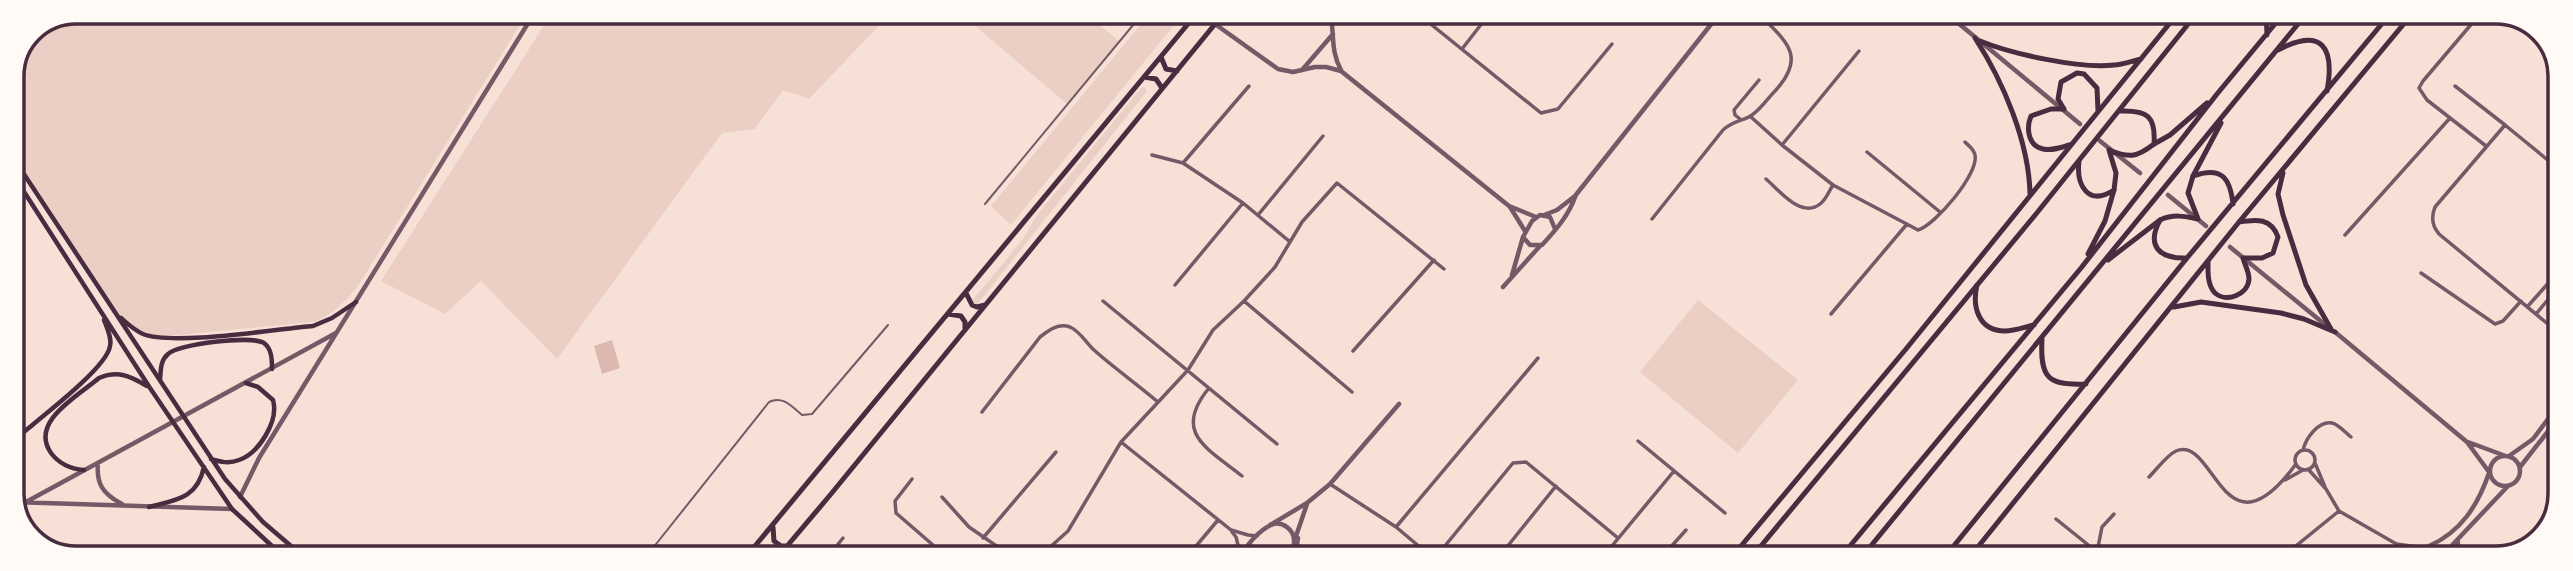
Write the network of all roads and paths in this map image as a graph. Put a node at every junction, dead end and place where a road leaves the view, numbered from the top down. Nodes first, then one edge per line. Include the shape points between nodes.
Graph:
1 (528, 24) edge
2 (1134, 24) edge
3 (1188, 24) edge
4 (1214, 24) edge
5 (1216, 24) edge
6 (1332, 24) edge
7 (1431, 24) edge
8 (1481, 24) edge
9 (1711, 24) edge
10 (1769, 24) edge
11 (1959, 24) edge
12 (2169, 24) edge
13 (2188, 24) edge
14 (2266, 24) edge
15 (2276, 24) edge
16 (2298, 24) edge
17 (2381, 24) edge
18 (2403, 24) edge
19 (2471, 24) edge
20 (1333, 34) junction
21 (2267, 35) junction
22 (1977, 39) junction
23 (1612, 44) dead end
24 (1462, 49) junction
25 (1859, 51) dead end
26 (2275, 52) junction
27 (1161, 57) junction
28 (2141, 59) junction
29 (1177, 71) junction
30 (1301, 71) junction
31 (1341, 71) junction
32 (1144, 77) junction
33 (1759, 80) dead end
34 (1250, 86) dead end
35 (2455, 86) dead end
36 (1162, 88) junction
37 (2327, 91) junction
38 (2217, 94) junction
39 (2231, 106) junction
40 (2064, 109) junction
41 (2098, 111) junction
42 (2120, 111) junction
43 (1751, 117) junction
44 (2450, 118) junction
45 (1740, 119) junction
46 (2080, 124) dead end
47 (2505, 125) junction
48 (1323, 136) dead end
49 (2100, 141) dead end
50 (1965, 142) dead end
51 (2072, 144) junction
52 (2154, 144) junction
53 (1782, 145) junction
54 (2486, 146) junction
55 (2109, 150) junction
56 (1867, 152) dead end
57 (1152, 155) dead end
58 (2548, 160) edge
59 (2079, 161) junction
60 (1183, 163) junction
61 (2284, 170) junction
62 (2140, 173) dead end
63 (24, 175) edge
64 (2193, 176) junction
65 (1766, 180) dead end
66 (1833, 185) junction
67 (2114, 190) junction
68 (24, 192) edge
69 (2029, 194) junction
70 (2168, 195) dead end
71 (1575, 196) junction
72 (1243, 203) junction
73 (985, 204) dead end
74 (2233, 204) junction
75 (1509, 206) junction
76 (1940, 212) junction
77 (1258, 215) junction
78 (1545, 215) junction
79 (1536, 217) junction
80 (1651, 219) dead end
81 (2198, 219) junction
82 (2160, 220) junction
83 (2239, 222) junction
84 (1908, 224) junction
85 (2206, 226) dead end
86 (1555, 229) junction
87 (1524, 234) junction
88 (2345, 235) dead end
89 (1289, 241) junction
90 (1542, 244) junction
91 (2230, 247) dead end
92 (2188, 258) junction
93 (2243, 258) junction
94 (1434, 260) junction
95 (2208, 260) junction
96 (2081, 268) junction
97 (1444, 269) dead end
98 (2421, 273) dead end
99 (2093, 274) junction
100 (1512, 276) junction
101 (2548, 284) edge
102 (1175, 285) dead end
103 (1978, 285) junction
104 (1503, 287) dead end
105 (966, 293) junction
106 (2548, 300) edge
107 (1103, 301) dead end
108 (2521, 301) junction
109 (356, 302) junction
110 (1244, 302) junction
111 (985, 305) junction
112 (2528, 306) junction
113 (2171, 308) junction
114 (115, 312) junction
115 (102, 313) junction
116 (947, 314) junction
117 (1830, 314) dead end
118 (2536, 314) junction
119 (2548, 324) edge
120 (888, 325) dead end
121 (2034, 325) junction
122 (965, 330) junction
123 (2333, 331) junction
124 (337, 332) junction
125 (2042, 339) junction
126 (1353, 351) dead end
127 (1538, 358) dead end
128 (272, 369) junction
129 (1188, 370) junction
130 (160, 381) junction
131 (246, 383) junction
132 (2086, 384) junction
133 (150, 388) junction
134 (1209, 388) junction
135 (1352, 393) dead end
136 (1158, 402) junction
137 (1399, 404) dead end
138 (982, 412) dead end
139 (2548, 419) edge
140 (25, 431) edge
141 (2548, 432) edge
142 (2351, 437) dead end
143 (1638, 441) dead end
144 (1121, 442) junction
145 (2467, 442) junction
146 (1277, 444) dead end
147 (2304, 450) junction
148 (1056, 452) dead end
149 (2506, 456) junction
150 (211, 459) junction
151 (98, 463) junction
152 (2315, 463) junction
153 (2295, 464) junction
154 (204, 466) junction
155 (2520, 468) junction
156 (2305, 469) junction
157 (84, 470) junction
158 (1674, 471) junction
159 (2489, 472) junction
160 (1242, 475) dead end
161 (2149, 477) dead end
162 (912, 479) dead end
163 (2283, 481) junction
164 (1329, 484) junction
165 (1556, 486) junction
166 (2507, 487) junction
167 (2326, 489) junction
168 (942, 497) dead end
169 (240, 498) junction
170 (26, 502) joint
171 (1307, 503) junction
172 (126, 506) junction
173 (149, 507) junction
174 (232, 509) junction
175 (2339, 511) junction
176 (1725, 513) dead end
177 (2114, 514) dead end
178 (2056, 519) dead end
179 (1218, 520) junction
180 (1300, 524) junction
181 (1270, 525) junction
182 (772, 527) junction
183 (1396, 527) junction
184 (1231, 530) junction
185 (1686, 530) dead end
186 (1256, 536) junction
187 (843, 538) dead end
188 (983, 538) junction
189 (1618, 538) junction
190 (1295, 539) junction
191 (2459, 539) junction
192 (2397, 545) joint
193 (272, 546) edge
194 (291, 546) edge
195 (654, 546) edge
196 (756, 546) edge
197 (787, 546) joint
198 (837, 546) edge
199 (934, 546) edge
200 (995, 546) edge
201 (1053, 546) edge
202 (1196, 546) edge
203 (1238, 546) edge
204 (1248, 546) edge
205 (1293, 546) edge
206 (1297, 546) edge
207 (1419, 546) edge
208 (1444, 546) edge
209 (1508, 546) edge
210 (1612, 546) edge
211 (1672, 546) edge
212 (1741, 546) edge
213 (1761, 546) edge
214 (1850, 546) edge
215 (1871, 546) edge
216 (1954, 546) edge
217 (1979, 546) edge
218 (2090, 546) edge
219 (2099, 546) edge
220 (2296, 546) edge
221 (2412, 546) edge
222 (2428, 546) edge
223 (2452, 546) edge
224 (2458, 546) edge

1 - 109 street
2 - 73 lane
3 - 27 main road
4 - 29 main road
5 - 30 street via 1278,69
6 - 20 street
7 - 24 street
8 - 24 street
9 - 71 street
10 - 43 street via 1785,39 1791,66 1788,76
11 - 22 street
12 - 28 main road
13 - 42 main road
14 - 21 main road
15 - 21 main road
16 - 26 main road
17 - 37 main road
18 - 61 main road
19 - 44 street via 2420,85 2421,94
20 - 30 street
20 - 31 street via 1333,53
21 - 38 main road
22 - 28 main road via 2009,51 2094,65
22 - 40 street
22 - 69 main road via 2004,91 2026,158
23 - 24 street via 1558,109 1546,114
25 - 53 street
26 - 37 main road via 2293,42 2318,42 2330,58
26 - 39 main road
27 - 29 main road via 1166,69
27 - 32 main road
28 - 41 main road
29 - 36 main road
30 - 31 street via 1315,67
31 - 75 street
32 - 36 main road via 1156,79
32 - 105 main road
33 - 45 street via 1734,110
34 - 60 street
35 - 47 street
36 - 111 main road
37 - 74 main road
38 - 52 main road
38 - 96 main road
39 - 64 main road
39 - 99 main road
40 - 41 main road via 2058,89 2077,73 2097,88
40 - 46 street
40 - 51 main road via 2032,116 2029,136 2045,149
41 - 51 main road
42 - 52 main road via 2145,113 2154,127
42 - 59 main road
43 - 45 street
43 - 53 street
44 - 54 street
44 - 88 street
45 - 80 street via 1723,130
47 - 54 street
47 - 58 street
48 - 77 street
49 - 55 street
50 - 76 street via 1974,151 1975,162 1963,187
51 - 69 main road
52 - 55 main road via 2127,157
53 - 66 street
54 - 108 street via 2435,207 2433,226
55 - 62 street
55 - 67 main road via 2116,173
56 - 76 street
57 - 60 street
59 - 67 main road via 2077,176 2084,190 2100,196
59 - 103 main road
60 - 72 street
61 - 83 main road
61 - 123 main road via 2280,205 2312,298
63 - 114 main road
64 - 74 main road via 2220,174 2228,181
64 - 81 main road via 2188,193
65 - 66 street via 1804,208 1822,203
66 - 84 street
67 - 96 main road via 2105,222
68 - 115 main road
69 - 212 main road
70 - 81 street
71 - 78 street
71 - 86 street
72 - 77 street
72 - 102 street
74 - 92 main road
75 - 79 street
75 - 87 street
76 - 84 street via 1924,228
77 - 89 street
78 - 79 street
78 - 86 street via 1553,220
79 - 87 street
81 - 82 main road via 2179,215
81 - 85 street
82 - 92 main road via 2154,237 2158,251
82 - 99 main road
83 - 93 main road via 2264,221 2278,237 2273,253
83 - 95 main road
84 - 117 street
86 - 90 street
87 - 90 street via 1531,246
87 - 100 street
89 - 94 street via 1337,184
89 - 110 street via 1275,267
90 - 100 street
91 - 93 street
92 - 132 main road
93 - 95 main road via 2249,284 2242,293 2227,297 2212,288
93 - 123 street
94 - 97 street
94 - 126 street
95 - 113 main road
96 - 121 main road
98 - 108 street via 2495,324
99 - 125 main road
100 - 104 street
101 - 112 street
103 - 121 main road via 1975,311 1990,328 2004,331
103 - 213 main road
105 - 111 main road via 972,305
105 - 116 main road
106 - 118 street
107 - 129 street
108 - 112 street
109 - 114 main road via 313,326 186,338 144,334
109 - 124 street
110 - 129 street via 1213,330
110 - 135 street
111 - 122 main road
112 - 118 street
113 - 123 main road via 2201,302 2281,313
113 - 217 main road
114 - 130 main road
115 - 133 main road
115 - 140 main road via 110,347 105,358
116 - 122 main road via 961,316
116 - 182 main road
118 - 119 street
120 - 195 lane via 812,414 802,415 783,400 769,402
121 - 214 main road
122 - 197 main road
123 - 145 street
124 - 128 street
124 - 169 street via 259,458
125 - 132 main road via 2044,373 2052,382
125 - 215 main road
127 - 183 street
128 - 130 main road via 272,357 263,342 197,345 173,349 165,356
128 - 131 street
129 - 134 street
129 - 136 street
130 - 150 main road
131 - 150 main road via 273,400 274,415 267,432 241,460
131 - 151 street
132 - 216 main road
133 - 154 main road
133 - 157 main road via 123,374 107,374 52,419 44,437 47,447 65,466
134 - 146 street
134 - 160 street via 1194,412 1194,433
136 - 138 street via 1070,327 1059,326 1040,337
136 - 144 street
137 - 164 street
139 - 149 street via 2533,439
141 - 155 street
142 - 147 street via 2329,423 2308,437
143 - 158 street
144 - 179 street
144 - 201 street via 1068,531
145 - 149 street
145 - 159 street
147 - 152 street via 2313,453
147 - 153 street via 2296,455
148 - 188 street
149 - 155 street
149 - 159 street via 2496,458
150 - 169 main road
151 - 157 street
151 - 172 street via 101,488
152 - 156 street
152 - 167 street
153 - 156 street
153 - 163 street
154 - 173 main road via 192,492
154 - 174 main road
155 - 166 street via 2517,480
156 - 163 street
156 - 167 street
157 - 170 street
158 - 176 street
158 - 189 street
159 - 166 street via 2495,484
159 - 222 street via 2465,520
161 - 163 street via 2175,451 2186,449 2202,458 2224,492 2236,499 2262,498
162 - 199 street via 895,501 897,513
164 - 171 street
164 - 183 street
165 - 189 street
165 - 208 street via 1526,462 1513,463
165 - 209 street
166 - 191 street
167 - 175 street
168 - 188 street
169 - 194 main road
170 - 172 street
171 - 180 street
171 - 181 street
172 - 173 street
173 - 174 street
174 - 193 main road
175 - 192 street
175 - 220 street
177 - 219 street via 2102,527
178 - 218 street
179 - 184 street
179 - 202 street
180 - 190 street
180 - 206 street
181 - 186 street
181 - 190 street via 1283,525
182 - 196 main road
182 - 197 main road via 774,541
183 - 207 street
184 - 186 street
184 - 203 street
185 - 211 street
186 - 204 street
187 - 198 street
188 - 200 street
189 - 210 street
190 - 205 street
191 - 223 street
191 - 224 street
192 - 221 street

